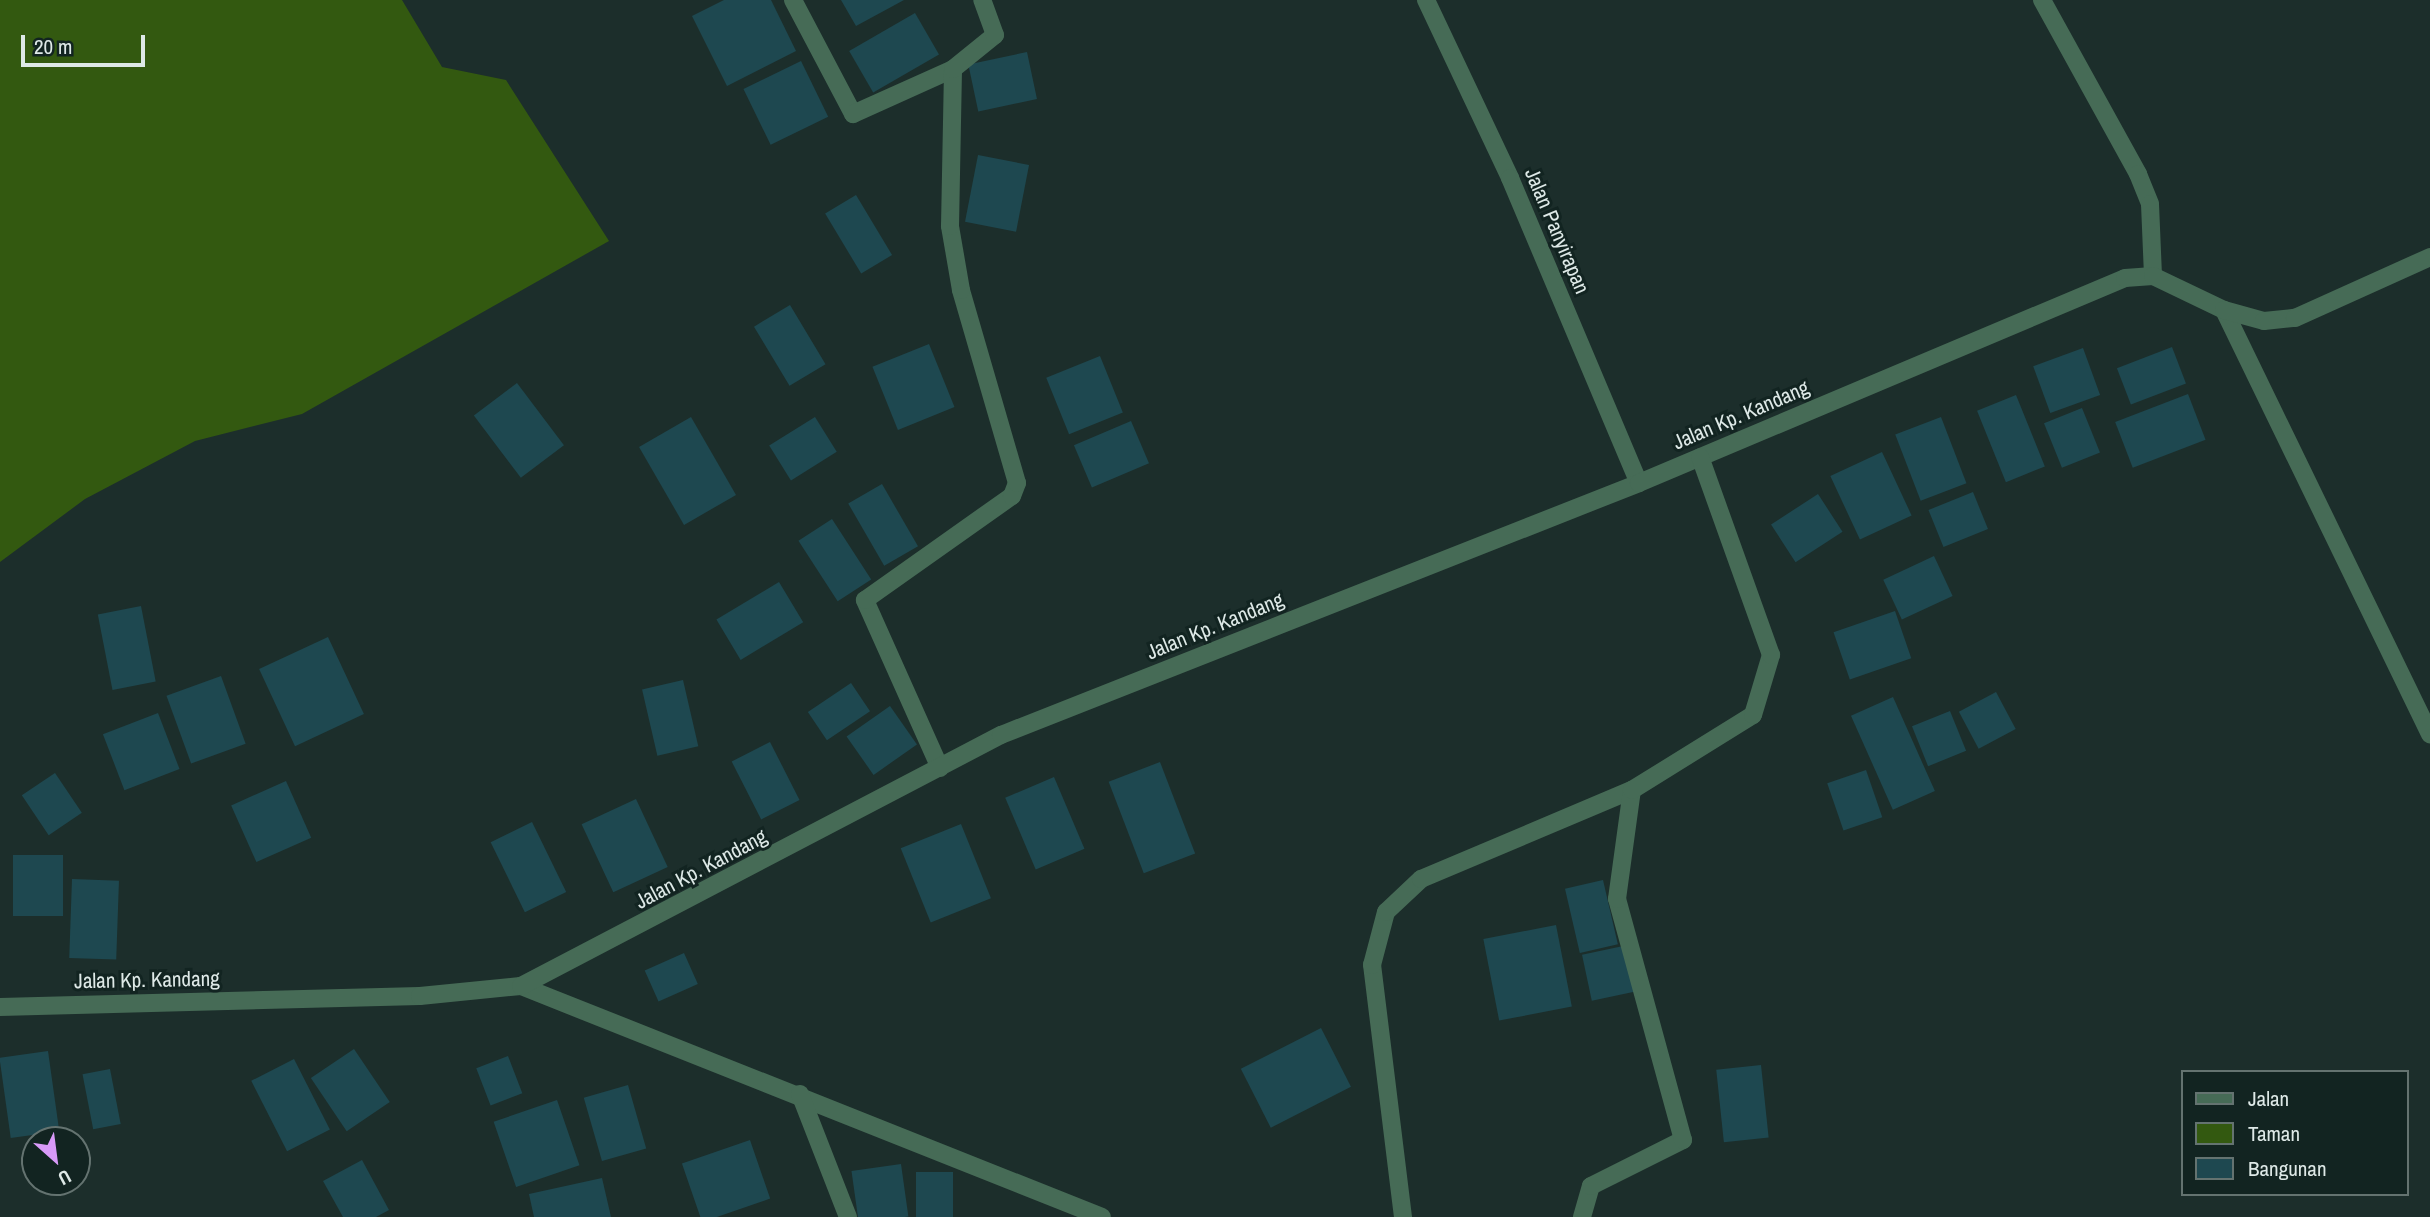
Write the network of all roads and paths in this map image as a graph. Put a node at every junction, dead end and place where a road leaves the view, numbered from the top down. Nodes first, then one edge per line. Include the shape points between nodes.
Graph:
1 (793, 0) edge
2 (982, 0) edge
3 (1426, 0) edge
4 (2042, 0) edge
5 (953, 69) junction
6 (2430, 257) edge
7 (2153, 276) junction
8 (2224, 310) junction
9 (1700, 457) junction
10 (1639, 484) junction
11 (2430, 735) edge
12 (940, 768) junction
13 (1632, 790) junction
14 (521, 986) junction
15 (0, 1007) edge
16 (800, 1094) junction
17 (848, 1217) edge
18 (1102, 1217) edge
19 (1403, 1217) edge
20 (1582, 1217) edge

1 - 5 street via 853,114
2 - 5 street via 995,35
3 - 10 street, Jalan Panyirapan via 1515,190
4 - 7 street via 2138,174 2150,204
5 - 12 street via 950,226 961,290 1017,483 1012,496 865,600
6 - 8 street via 2295,318 2264,321
7 - 8 street
7 - 9 street, Jalan Kp. Kandang via 2125,278
8 - 11 street
9 - 10 street, Jalan Kp. Kandang
9 - 13 street via 1771,655 1753,715
10 - 12 street, Jalan Kp. Kandang via 1001,735
12 - 14 street, Jalan Kp. Kandang
13 - 19 street via 1421,879 1386,912 1372,965
13 - 20 street via 1617,899 1683,1140 1591,1186
14 - 15 street, Jalan Kp. Kandang via 420,996
14 - 16 street
16 - 17 street
16 - 18 street

